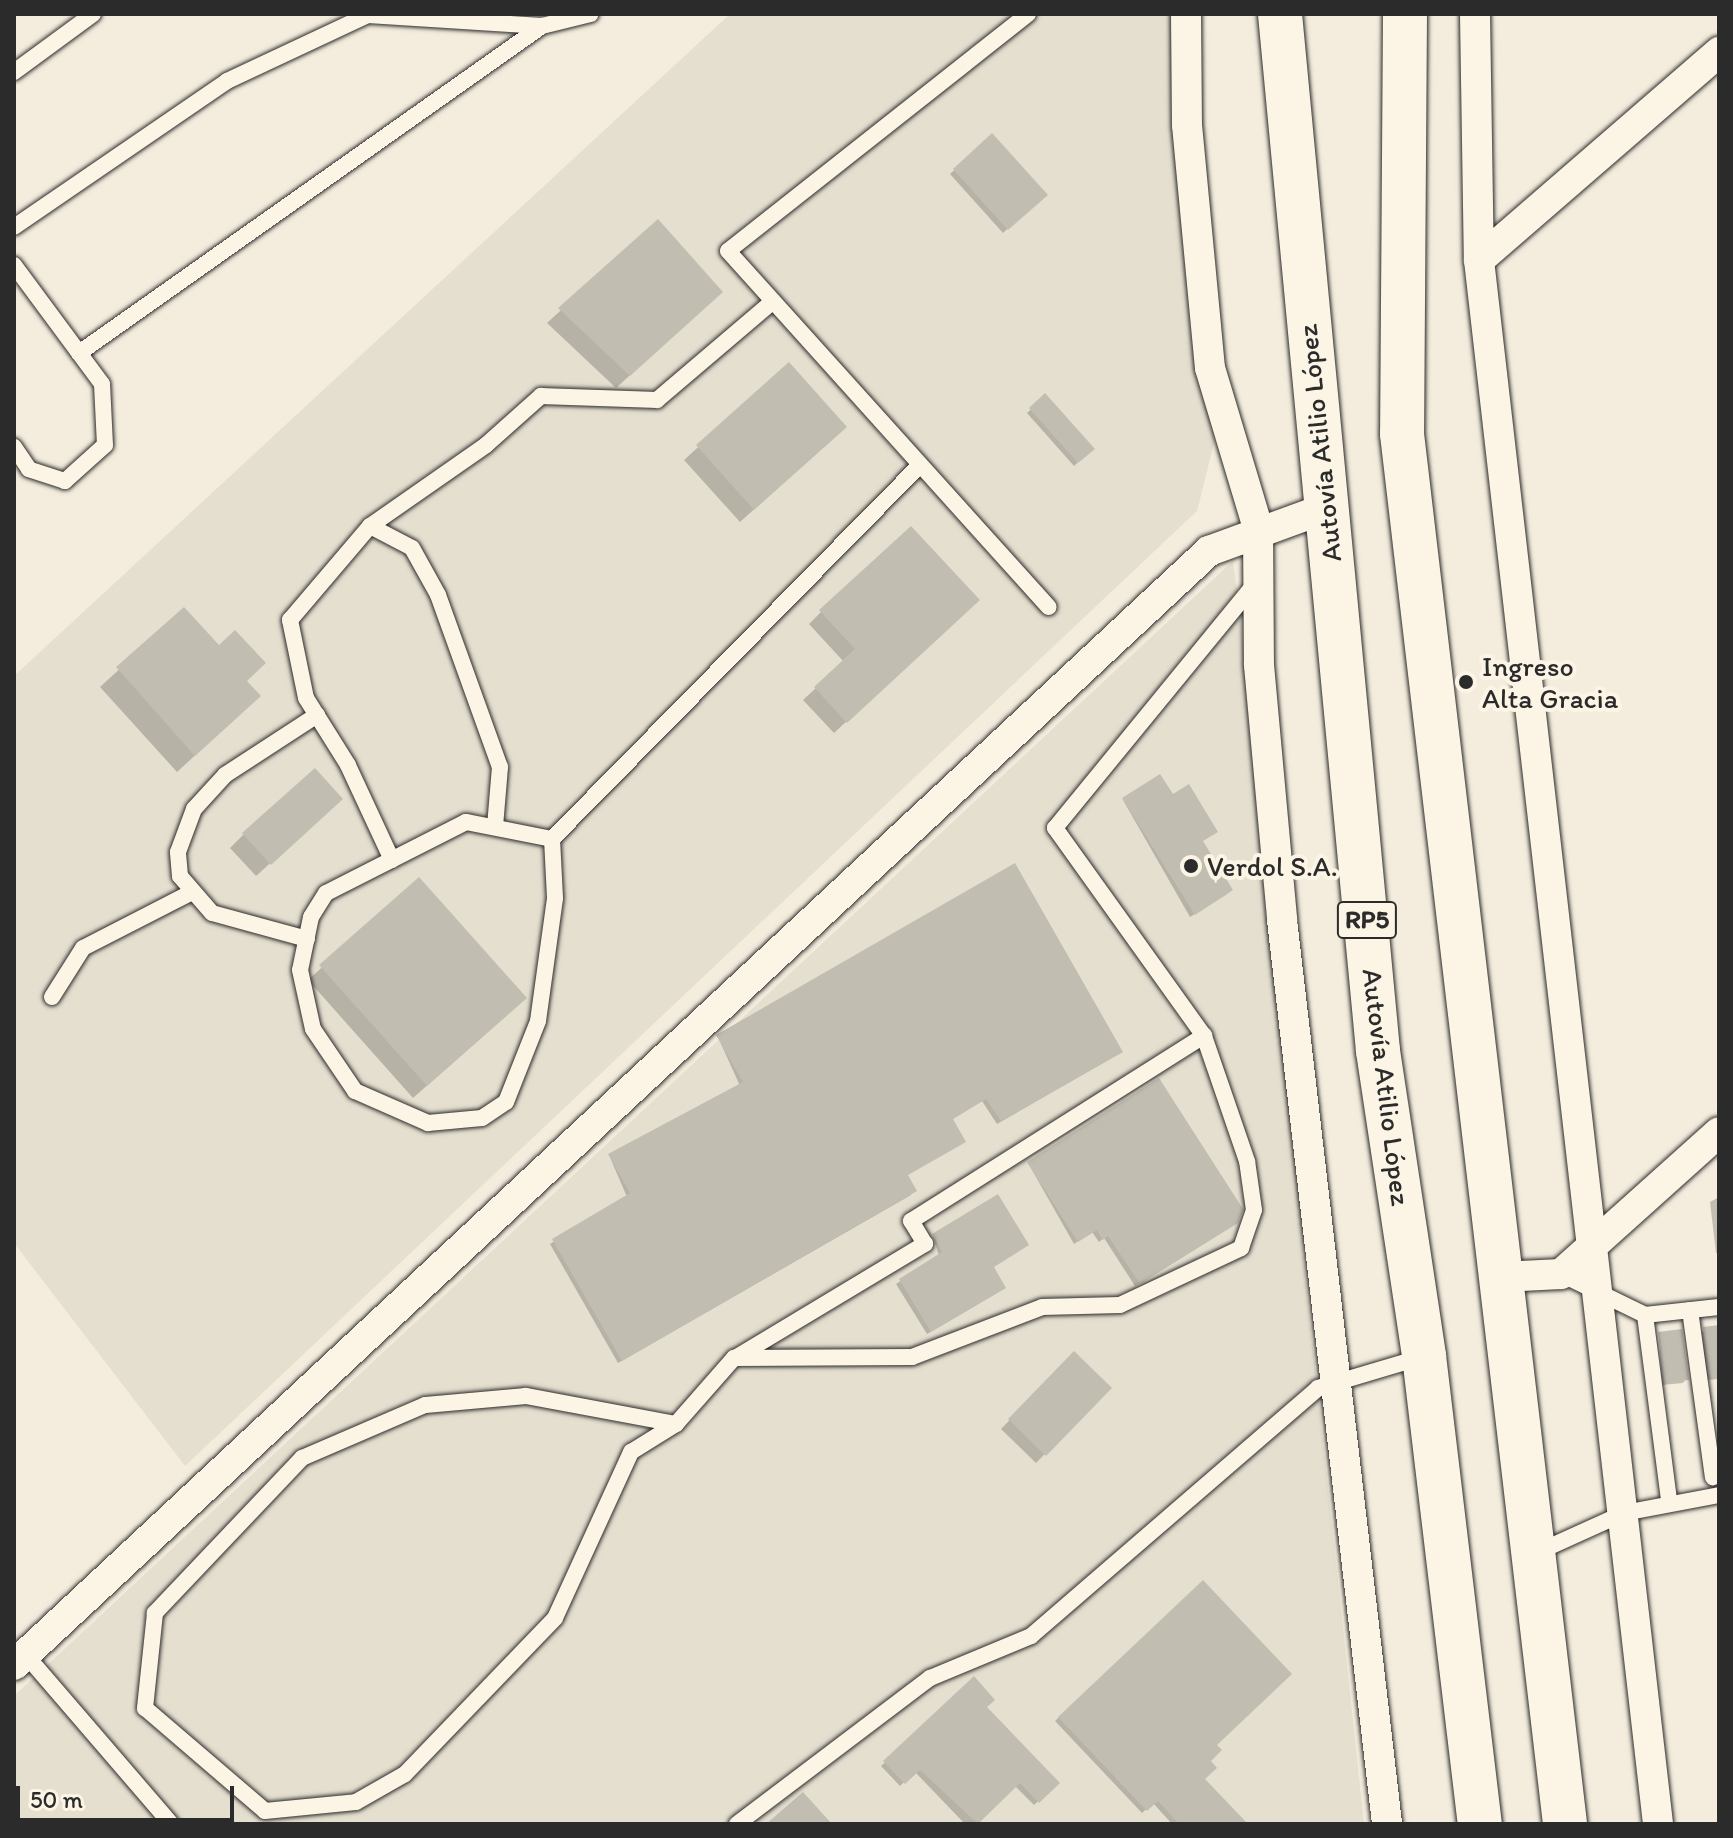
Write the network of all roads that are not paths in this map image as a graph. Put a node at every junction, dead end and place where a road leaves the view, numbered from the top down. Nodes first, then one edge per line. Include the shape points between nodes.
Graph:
1 (93, 14) edge
2 (591, 14) edge
3 (1028, 14) edge
4 (1186, 14) edge
5 (1280, 14) edge
6 (1405, 14) edge
7 (1475, 14) edge
8 (406, 16) edge
9 (542, 26) junction
10 (1719, 52) edge
11 (14, 72) edge
12 (14, 227) edge
13 (1479, 260) junction
14 (14, 265) edge
15 (772, 302) junction
16 (79, 353) junction
17 (14, 447) edge
18 (920, 465) junction
19 (1324, 509) junction
20 (370, 526) junction
21 (1258, 528) junction
22 (1258, 580) junction
23 (1049, 607) dead end
24 (317, 715) junction
25 (495, 826) junction
26 (552, 839) junction
27 (392, 860) junction
28 (192, 892) junction
29 (307, 939) junction
30 (52, 997) dead end
31 (1204, 1036) junction
32 (1719, 1132) edge
33 (1595, 1243) junction
34 (1561, 1274) junction
35 (1501, 1277) junction
36 (1600, 1292) junction
37 (1719, 1307) edge
38 (1690, 1310) junction
39 (1645, 1315) junction
40 (1424, 1356) junction
41 (734, 1358) junction
42 (1334, 1384) junction
43 (676, 1424) junction
44 (1716, 1475) edge
45 (1719, 1495) edge
46 (1669, 1501) junction
47 (1624, 1513) junction
48 (1534, 1555) junction
49 (20, 1660) edge
50 (171, 1824) edge
51 (737, 1824) edge
52 (1387, 1824) edge
53 (1480, 1824) edge
54 (1565, 1824) edge
55 (1658, 1824) edge

1 - 11 lane
2 - 9 lane
3 - 15 lane via 728,251
4 - 21 street via 1187,125 1210,368
5 - 19 main road, Autovía Atilio López / RP5
6 - 35 main road via 1402,434
7 - 13 street
8 - 9 lane
8 - 12 lane via 368,15 227,81
9 - 16 lane
10 - 13 street
13 - 33 street
14 - 16 lane
15 - 18 lane
15 - 20 lane via 657,400 541,396 486,445
16 - 17 lane via 102,384 105,445 65,481 29,469
18 - 23 lane
18 - 26 lane
19 - 21 street
19 - 40 main road, Autovía Atilio López / RP5 via 1378,1051
20 - 24 lane via 290,620 306,698
20 - 25 lane via 412,548 438,595 500,767
21 - 22 street
21 - 49 street via 1209,551 1155,599
22 - 31 lane via 1055,828
22 - 42 street via 1282,920
24 - 27 lane
24 - 28 lane via 262,744 194,809 178,852 180,876
25 - 26 lane
25 - 27 lane via 466,822
26 - 29 lane via 555,898 538,1021 506,1102 482,1118 428,1123 355,1091 313,1029 300,970
27 - 29 lane via 326,893
28 - 29 lane via 212,913
28 - 30 lane via 83,948
31 - 41 lane via 911,1221 925,1244
31 - 41 lane via 1247,1161 1254,1210 1241,1248 1120,1305 1042,1307 912,1357
32 - 33 street
33 - 34 street
33 - 36 street
34 - 35 street
34 - 36 lane
35 - 48 main road
36 - 39 lane
36 - 47 street
37 - 38 lane
38 - 39 lane
38 - 44 lane
39 - 46 lane
40 - 42 lane
40 - 53 main road, Autovía Atilio López / RP5
41 - 43 lane
42 - 51 lane via 1318,1388 1031,1636 930,1678
42 - 52 street
43 - 43 lane via 631,1452 555,1618 405,1774 356,1802 265,1811 145,1708 155,1613 302,1458 439,1403 526,1396
44 - 46 lane
45 - 46 lane
46 - 47 lane
47 - 48 lane
47 - 55 street
48 - 54 main road
49 - 50 lane

